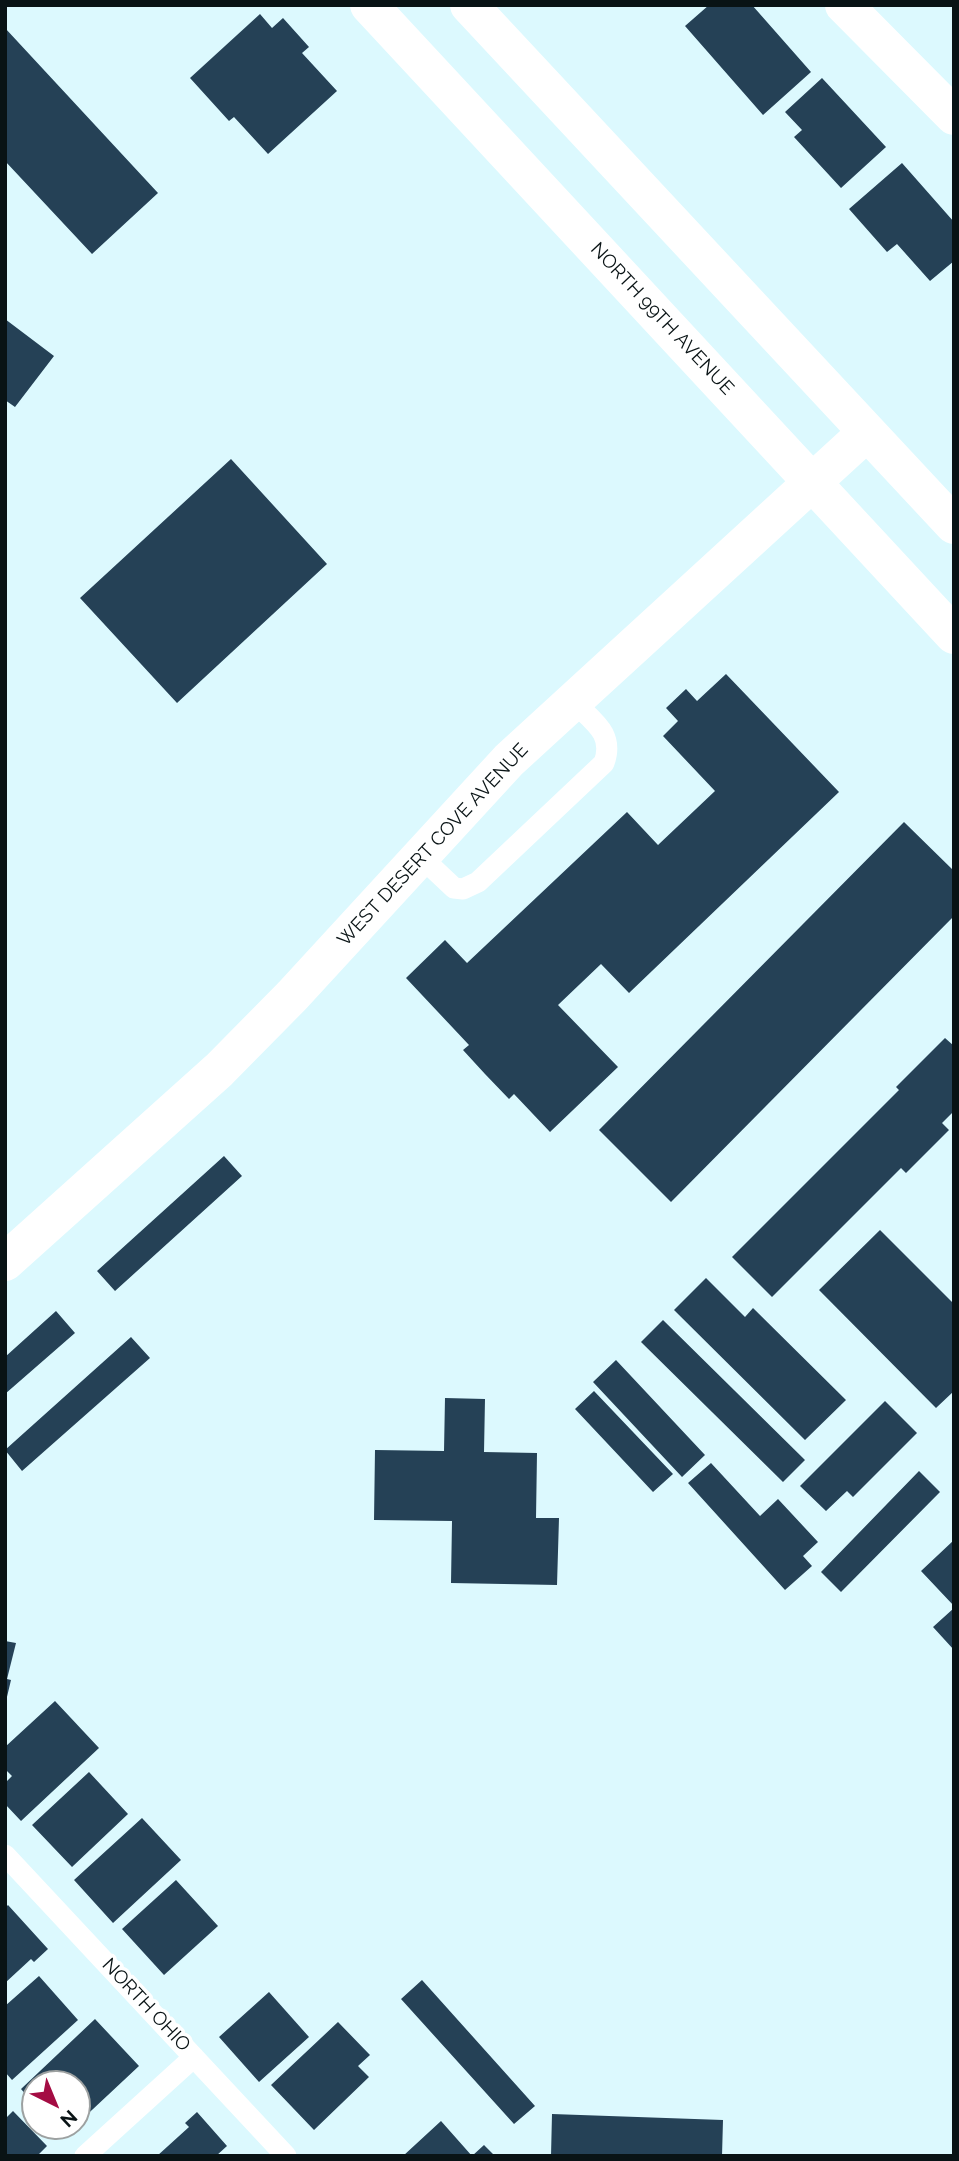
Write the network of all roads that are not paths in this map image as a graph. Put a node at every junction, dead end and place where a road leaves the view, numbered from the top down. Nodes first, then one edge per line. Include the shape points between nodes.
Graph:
1 (369, 5) edge
2 (469, 5) edge
3 (844, 5) edge
4 (954, 116) edge
5 (866, 433) junction
6 (813, 481) junction
7 (954, 525) edge
8 (954, 635) edge
9 (573, 701) junction
10 (420, 856) junction
11 (5, 1262) edge
12 (5, 1855) edge
13 (194, 2057) junction
14 (85, 2156) edge
15 (286, 2156) edge

1 - 6 main road, NORTH 99TH AVENUE
2 - 5 main road
3 - 4 main road
5 - 6 main road, WEST DESERT COVE AVENUE
5 - 7 main road
6 - 8 main road, NORTH 99TH AVENUE
6 - 9 main road, WEST DESERT COVE AVENUE
9 - 10 main road, WEST DESERT COVE AVENUE via 509,760
9 - 10 lane via 607,737 604,763 478,882 463,890 454,888
10 - 11 main road, WEST DESERT COVE AVENUE via 219,1070
12 - 13 lane, NORTH OHIO
13 - 14 lane
13 - 15 lane, NORTH OHIO

